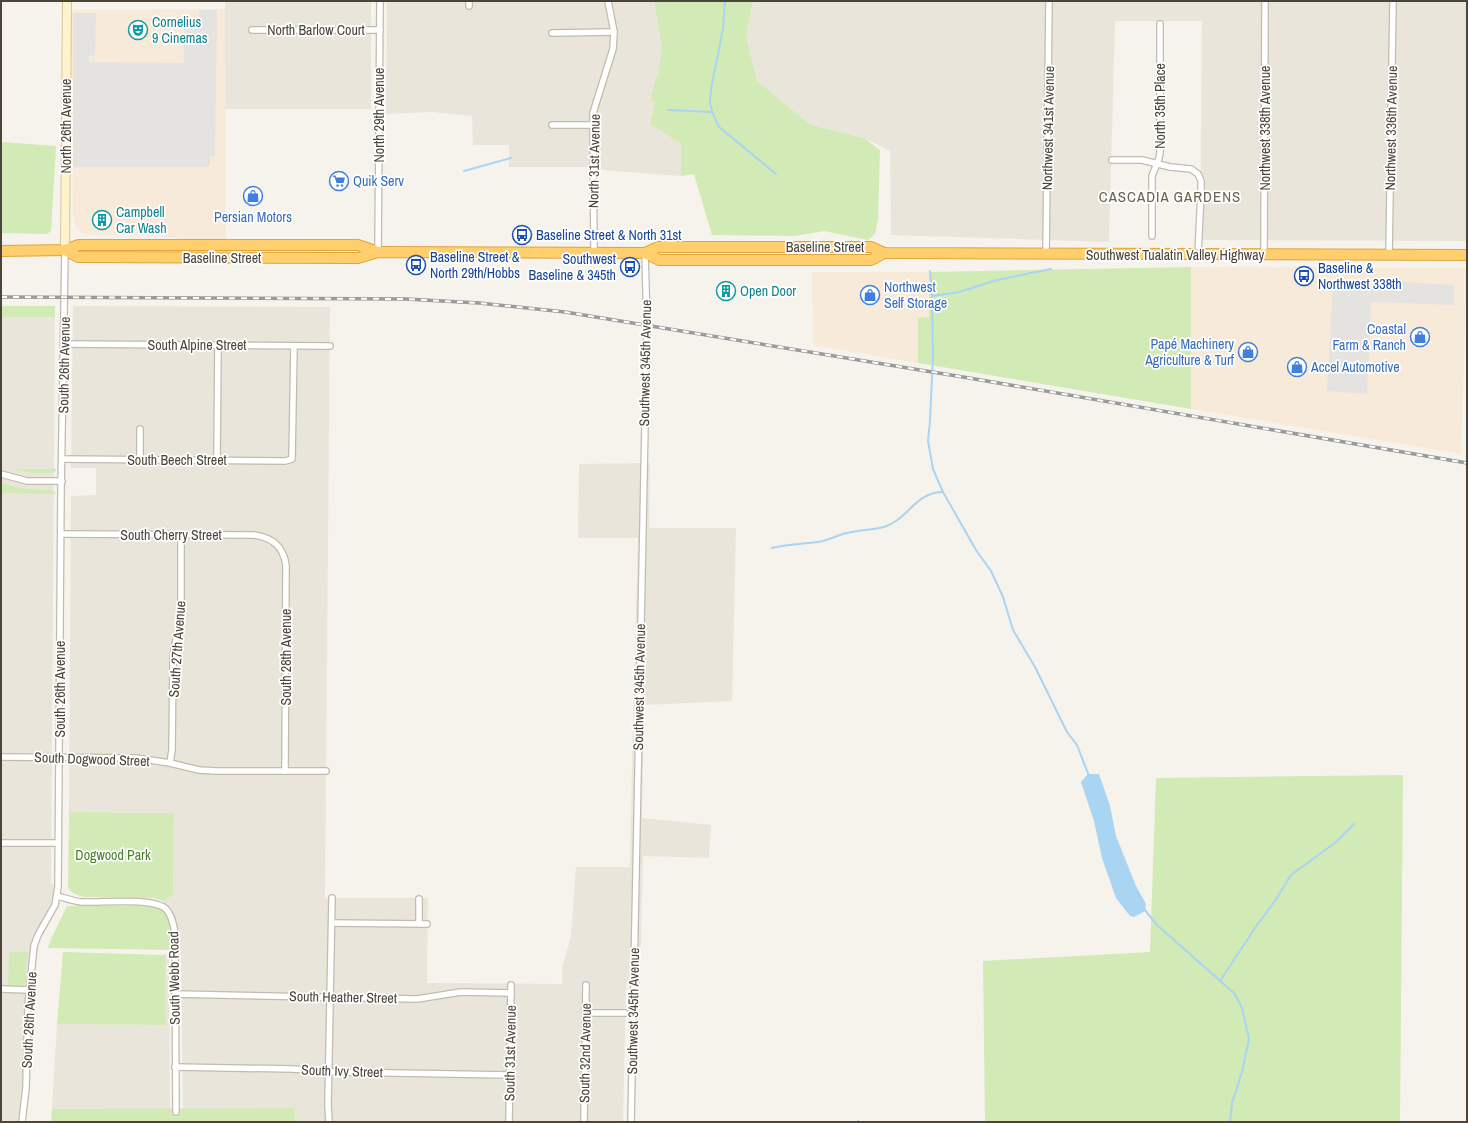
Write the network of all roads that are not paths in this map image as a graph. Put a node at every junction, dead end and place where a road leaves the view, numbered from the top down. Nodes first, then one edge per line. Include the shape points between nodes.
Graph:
1 (67, 1) edge
2 (380, 1) edge
3 (608, 1) edge
4 (1049, 1) edge
5 (1265, 1) edge
6 (1394, 1) edge
7 (1160, 24) dead end
8 (252, 30) dead end
9 (380, 30) junction
10 (614, 32) junction
11 (552, 33) dead end
12 (552, 125) dead end
13 (592, 125) junction
14 (1112, 160) dead end
15 (1156, 164) junction
16 (1152, 236) dead end
17 (65, 250) junction
18 (1, 251) edge
19 (378, 252) junction
20 (594, 253) junction
21 (646, 253) junction
22 (884, 253) joint
23 (1046, 254) junction
24 (1198, 254) junction
25 (1264, 255) junction
26 (1389, 255) junction
27 (1467, 255) edge
28 (64, 344) junction
29 (218, 345) junction
30 (294, 346) junction
31 (330, 346) dead end
32 (140, 429) dead end
33 (62, 459) junction
34 (140, 459) junction
35 (217, 460) junction
36 (1, 474) edge
37 (62, 482) junction
38 (61, 534) junction
39 (181, 535) junction
40 (278, 545) joint
41 (1, 757) edge
42 (60, 757) junction
43 (170, 763) junction
44 (285, 771) junction
45 (326, 771) dead end
46 (1, 843) edge
47 (58, 843) junction
48 (57, 896) junction
49 (332, 898) dead end
50 (419, 899) dead end
51 (332, 923) junction
52 (418, 924) junction
53 (427, 924) dead end
54 (511, 985) dead end
55 (586, 985) dead end
56 (1, 989) edge
57 (29, 990) junction
58 (511, 993) junction
59 (175, 994) junction
60 (330, 997) junction
61 (586, 1013) junction
62 (625, 1014) dead end
63 (175, 1067) junction
64 (329, 1072) junction
65 (510, 1075) junction
66 (176, 1112) dead end
67 (22, 1122) edge
68 (329, 1122) edge
69 (509, 1122) edge
70 (584, 1122) edge
71 (631, 1122) edge

1 - 17 street, North 26th Avenue
2 - 9 street, North 29th Avenue
3 - 10 street, North 31st Avenue
4 - 23 street, Northwest 341st Avenue
5 - 25 street, Northwest 338th Avenue
6 - 26 street, Northwest 336th Avenue
7 - 15 street, North 35th Place via 1160,153
8 - 9 street, North Barlow Court
9 - 19 street, North 29th Avenue
10 - 11 street
10 - 13 street, North 31st Avenue via 613,49 593,113
12 - 13 street
13 - 20 street, North 31st Avenue
14 - 15 street via 1142,160
15 - 16 street, North 35th Place via 1152,176
15 - 24 street via 1191,169 1200,178
17 - 18 highway, Baseline Street
17 - 19 highway, Baseline Street via 78,257 358,258
17 - 28 street, South 26th Avenue
19 - 20 highway, Baseline Street
20 - 21 highway, Baseline Street
21 - 22 highway, Baseline Street via 658,247 871,247
21 - 71 street, Southwest 345th Avenue via 647,324
22 - 23 highway, Southwest Tualatin Valley Highway
23 - 24 highway, Southwest Tualatin Valley Highway
24 - 25 highway, Southwest Tualatin Valley Highway
25 - 26 highway, Southwest Tualatin Valley Highway
26 - 27 highway, Southwest Tualatin Valley Highway
28 - 29 street, South Alpine Street
28 - 33 street, South 26th Avenue
29 - 30 street, South Alpine Street
29 - 35 street
30 - 31 street, South Alpine Street
30 - 35 street, South Beech Street via 292,459
32 - 34 street
33 - 34 street, South Beech Street
33 - 37 street, South 26th Avenue
34 - 35 street, South Beech Street
36 - 37 street via 27,481
37 - 38 street, South 26th Avenue
38 - 39 street, South Cherry Street
38 - 42 street, South 26th Avenue
39 - 40 street, South Cherry Street via 254,535 267,538
39 - 43 street, South 27th Avenue via 181,618 173,662
40 - 44 street, South 28th Avenue via 283,551 286,565
41 - 42 street, South Dogwood Street
42 - 43 street, South Dogwood Street via 136,758
42 - 47 street, South 26th Avenue
43 - 44 street, South Dogwood Street via 199,770
44 - 45 street, South Dogwood Street
46 - 47 street
47 - 48 street, South 26th Avenue
48 - 57 street, South 26th Avenue via 53,909 35,942
48 - 59 street, South Webb Road via 81,902 151,903 167,910 175,932
49 - 51 street
50 - 52 street
51 - 52 street
51 - 60 street
52 - 53 street
54 - 58 street, South 31st Avenue
55 - 61 street, South 32nd Avenue
56 - 57 street
57 - 67 street, South 26th Avenue via 26,1088
58 - 60 street, South Heather Street via 462,992 417,999
58 - 65 street, South 31st Avenue
59 - 60 street, South Heather Street
59 - 63 street, South Webb Road
60 - 64 street
61 - 62 street
61 - 70 street, South 32nd Avenue
63 - 64 street, South Ivy Street
63 - 66 street, South Webb Road
64 - 65 street, South Ivy Street
64 - 68 street
65 - 69 street, South 31st Avenue

